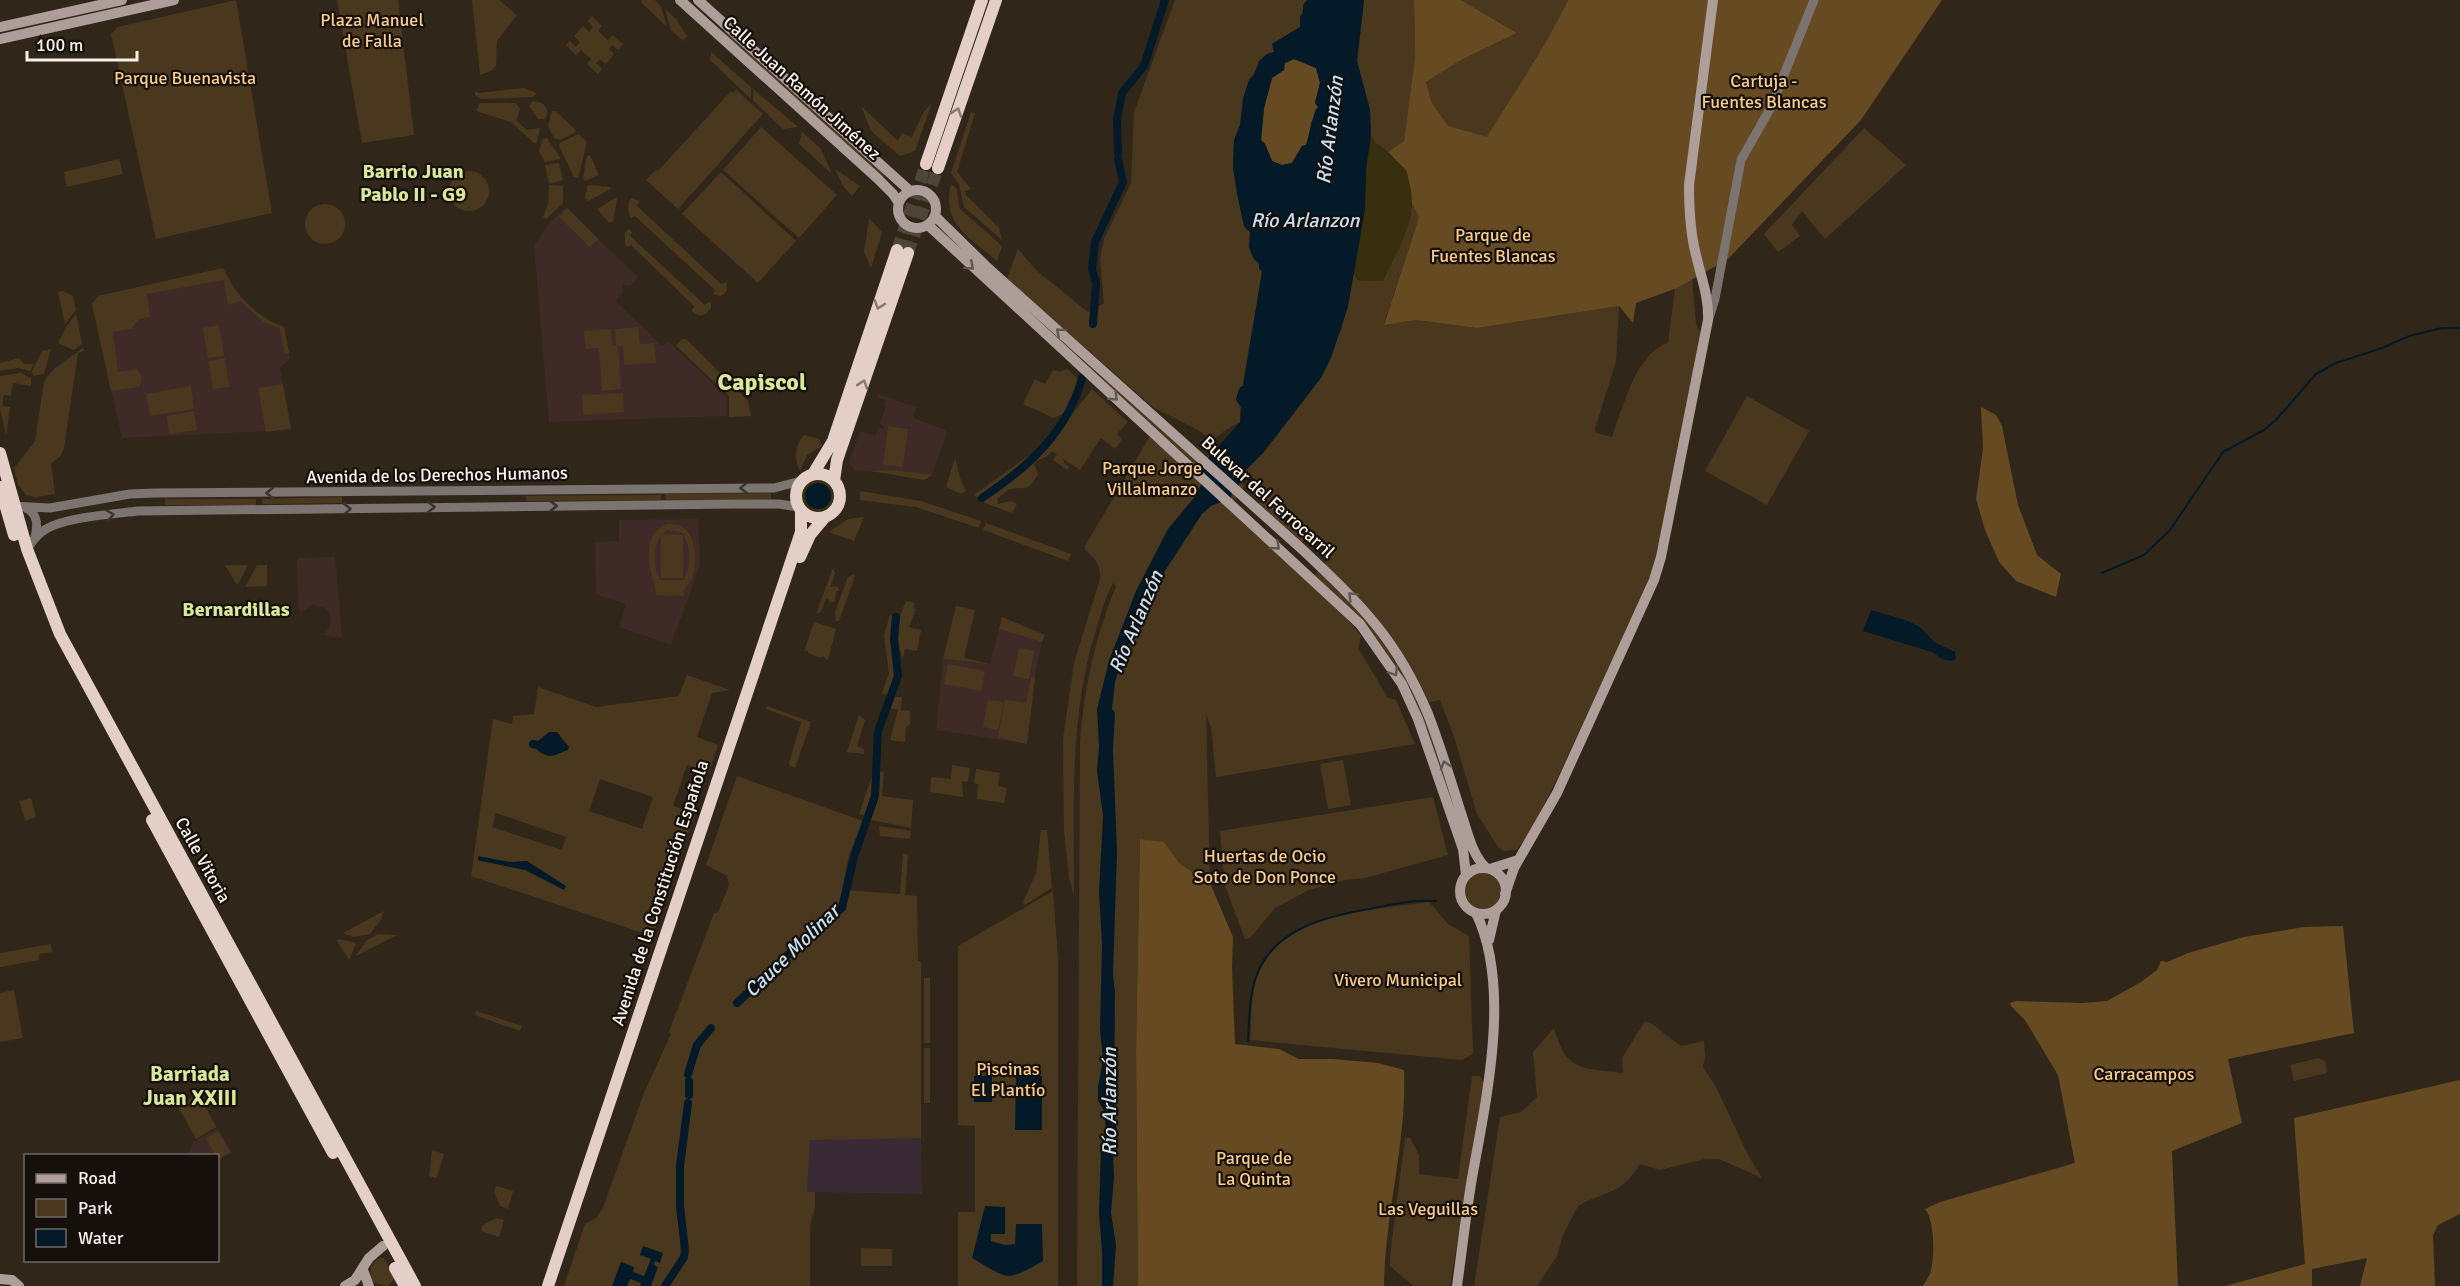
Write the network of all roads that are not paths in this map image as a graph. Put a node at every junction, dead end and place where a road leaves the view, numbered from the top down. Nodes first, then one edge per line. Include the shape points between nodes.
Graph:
1 (122, 0) edge
2 (174, 0) edge
3 (680, 0) edge
4 (698, 0) edge
5 (982, 0) edge
6 (996, 0) edge
7 (1713, 0) edge
8 (1814, 0) edge
9 (0, 27) edge
10 (0, 39) edge
11 (926, 164) tunnel mouth
12 (938, 168) tunnel mouth
13 (910, 191) junction
14 (898, 203) junction
15 (935, 216) junction
16 (928, 225) junction
17 (1720, 269) junction
18 (1703, 282) junction
19 (1718, 282) junction
20 (1708, 320) junction
21 (0, 453) edge
22 (813, 474) junction
23 (801, 481) junction
24 (834, 481) junction
25 (0, 487) edge
26 (73, 503) junction
27 (15, 507) junction
28 (800, 508) junction
29 (825, 517) junction
30 (76, 520) junction
31 (35, 537) junction
32 (27, 549) junction
33 (1518, 860) junction
34 (1488, 869) junction
35 (1467, 875) junction
36 (1505, 894) junction
37 (1497, 910) junction
38 (1476, 913) junction
39 (1489, 946) junction
40 (383, 1246) junction
41 (363, 1270) junction
42 (406, 1270) junction
43 (0, 1279) edge
44 (19, 1286) edge
45 (345, 1286) edge
46 (369, 1286) edge
47 (405, 1286) edge
48 (415, 1286) edge
49 (549, 1286) edge
50 (556, 1286) edge
51 (1457, 1286) edge

1 - 9 main road
2 - 10 main road
3 - 14 main road, Calle Juan Ramón Jiménez via 885,186
4 - 13 main road, Calle Juan Ramón Jiménez
5 - 11 highway
12 -> 6 highway
7 - 18 main road via 1689,185 1690,223
8 - 17 street via 1771,107 1741,160
13 - 14 main road
13 - 15 main road via 928,193 936,206
14 - 16 main road via 898,213 905,225 918,229
15 - 16 main road
34 -> 15 main road, Bulevar del Ferrocarril via 1474,850 1428,714 1406,667 1376,622
16 -> 35 main road, Bulevar del Ferrocarril via 1365,631 1402,684 1422,730 1463,849
17 - 18 street
17 - 19 street
18 - 19 street via 1712,286
18 - 20 main road
19 - 20 street
20 - 33 main road via 1666,537 1654,580 1557,793
21 - 27 highway, Calle Vitoria
22 - 23 highway
22 - 24 highway via 824,474
24 -> 22 highway via 837,460 903,251 832,441
23 -> 26 street, Avenida de los Derechos Humanos via 774,488 155,493
23 - 28 highway via 796,494
24 - 29 highway via 840,501 834,512
25 - 27 highway, Calle Vitoria
26 - 27 street, Avenida de los Derechos Humanos via 50,508
26 - 30 street
27 - 31 street via 31,510
27 - 32 highway, Calle Vitoria
27 - 40 highway, Calle Vitoria via 42,612 67,663
28 - 29 highway via 813,518
30 -> 28 street, Avenida de los Derechos Humanos via 162,511 736,504
28 - 49 highway, Avenida de la Constitución Española via 801,530
29 - 50 highway, Avenida de la Constitución Española via 804,547 762,666
30 - 31 street, Avenida de los Derechos Humanos via 51,526
31 - 32 street, Avenida de los Derechos Humanos
32 - 42 highway, Calle Vitoria via 78,668
33 - 34 main road
33 - 36 main road
34 - 35 main road via 1476,869
34 - 36 main road via 1503,880
35 - 38 main road via 1461,886 1461,898
36 - 37 main road
37 - 38 main road
37 - 39 main road
38 - 39 main road
39 - 51 main road via 1493,994 1490,1069
40 - 41 main road via 369,1258
40 - 47 highway, Calle Vitoria
41 - 45 main road
41 - 46 main road
42 - 47 main road, Calle Vitoria
42 - 48 highway, Calle Vitoria
43 - 44 main road via 12,1280

